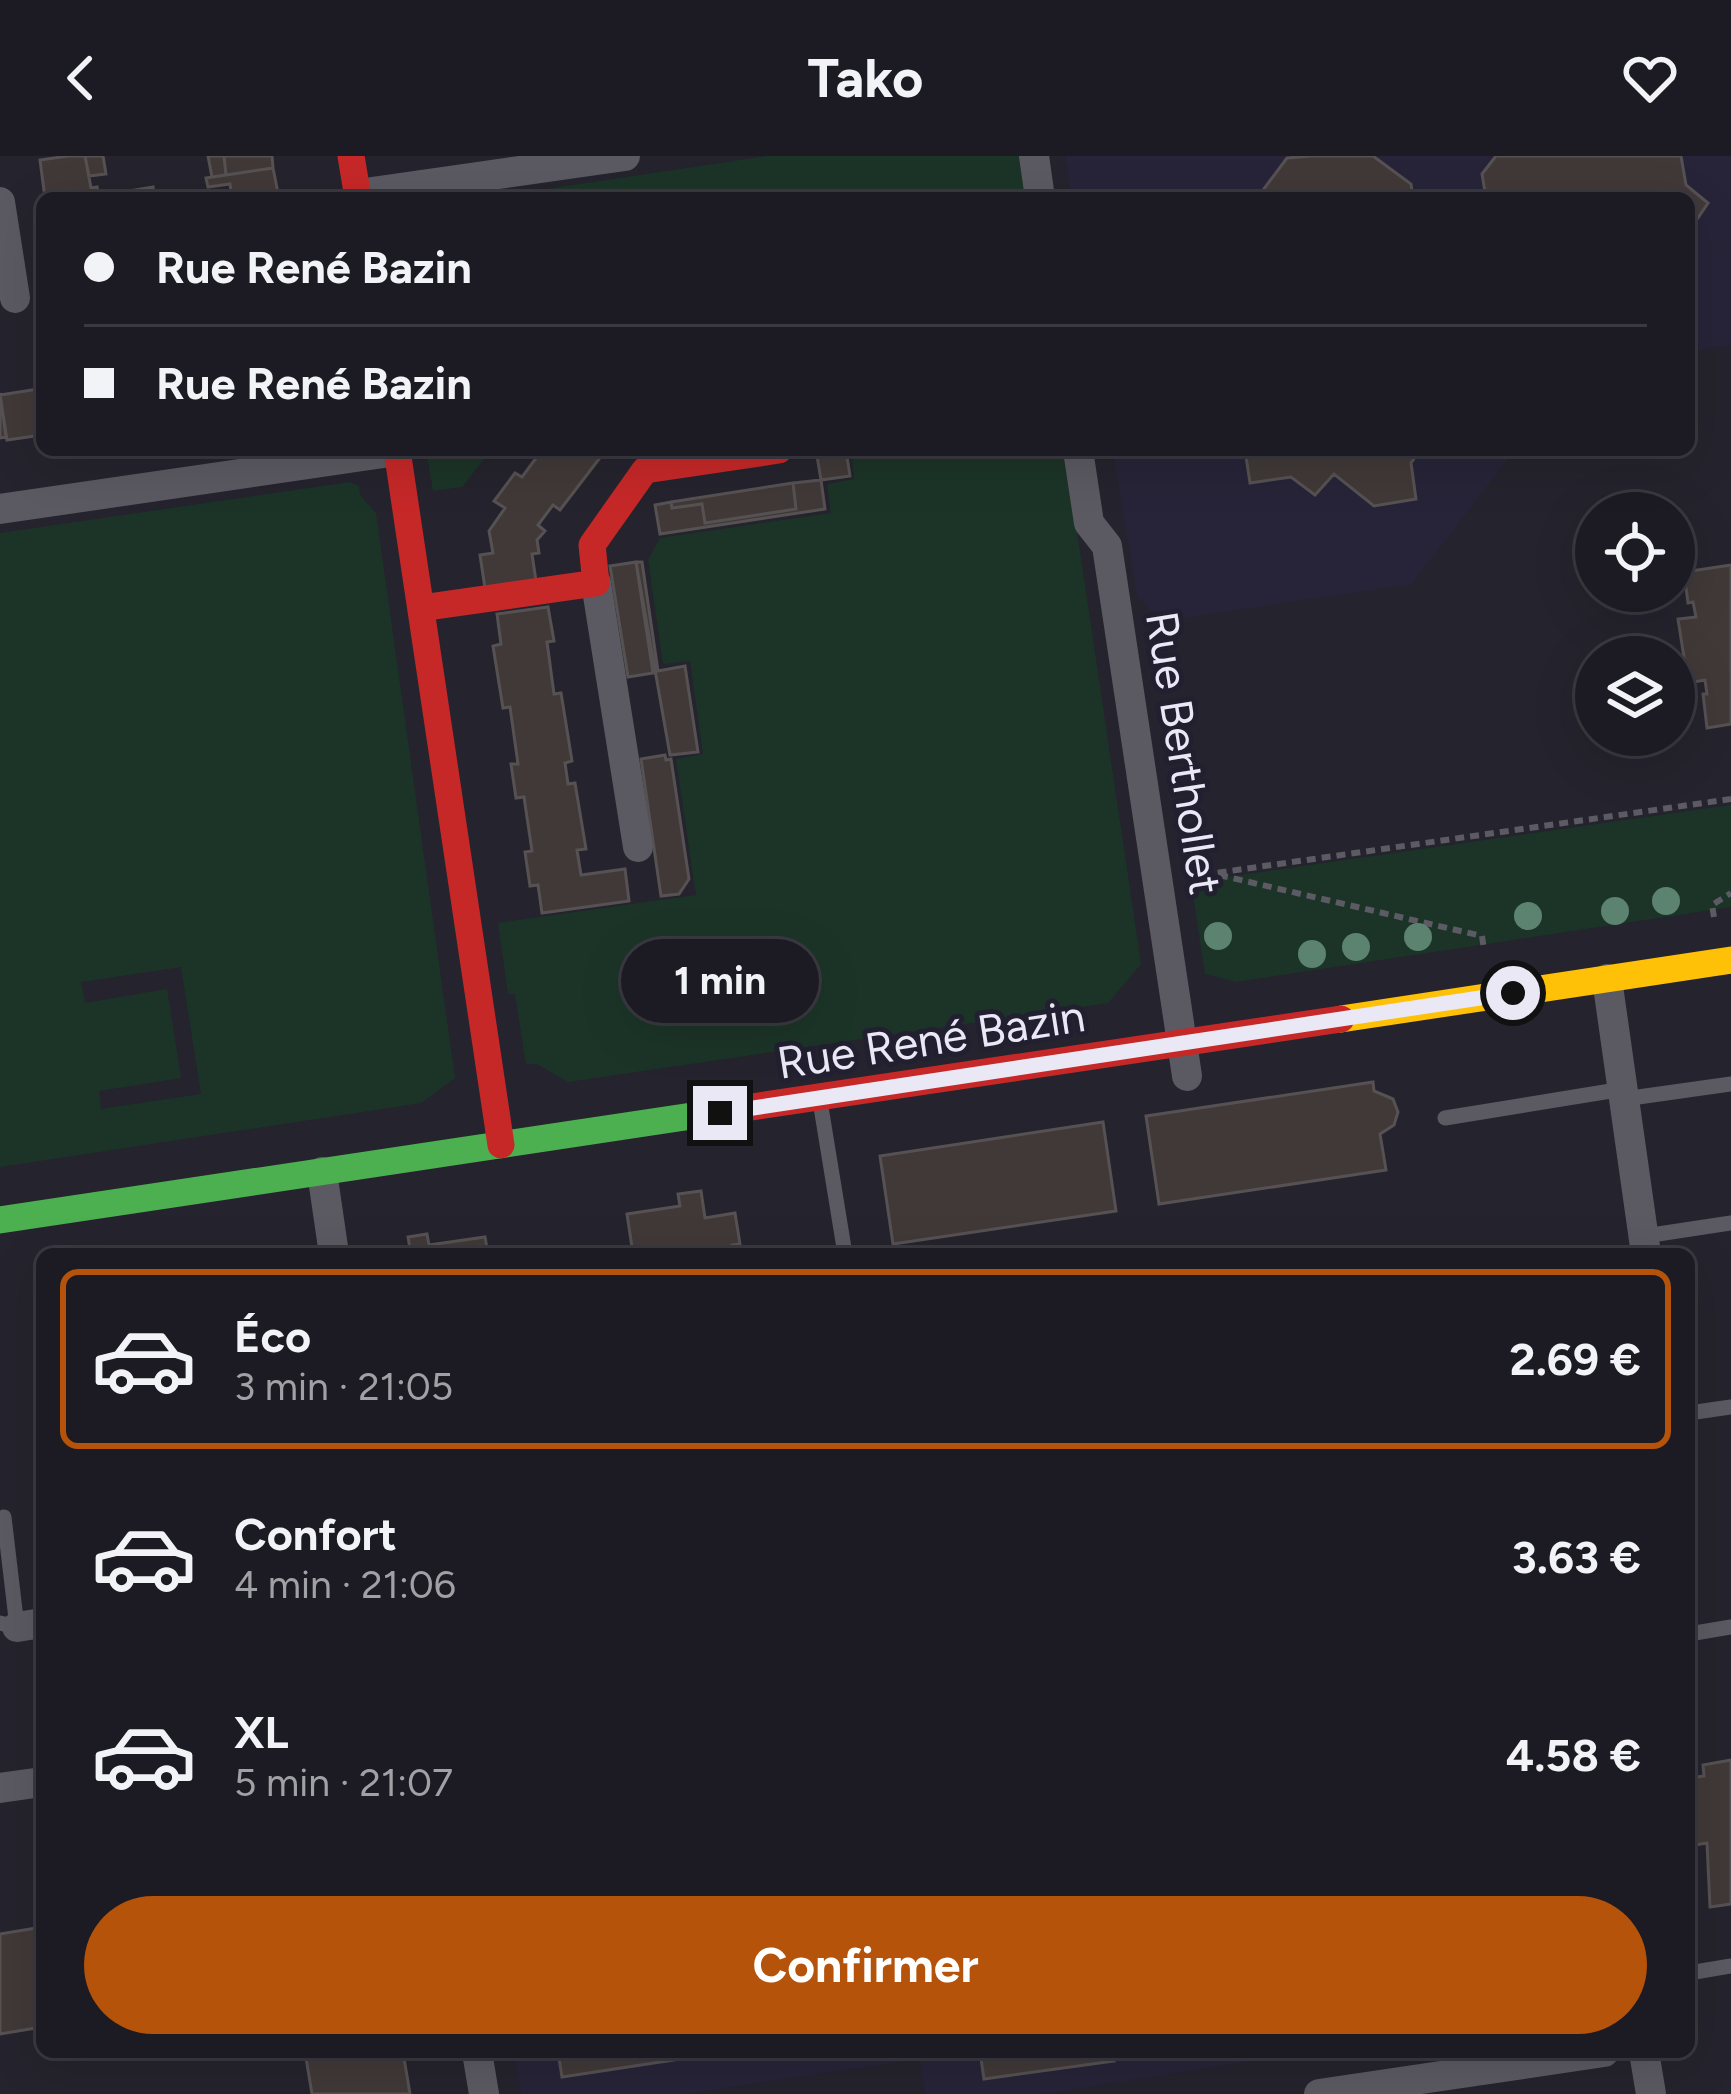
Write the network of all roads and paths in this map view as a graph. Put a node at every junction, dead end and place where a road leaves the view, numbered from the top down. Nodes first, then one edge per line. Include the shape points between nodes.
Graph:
1 (351, 156) edge
2 (625, 156) edge
3 (1034, 156) edge
4 (357, 192) edge
5 (385, 192) edge
6 (1039, 192) edge
7 (0, 202) edge
8 (15, 298) dead end
9 (318, 456) edge
10 (398, 456) edge
11 (739, 456) edge
12 (1079, 456) edge
13 (253, 461) edge
14 (0, 509) edge
15 (596, 583) junction
16 (421, 608) junction
17 (1731, 800) edge
18 (638, 847) dead end
19 (1213, 874) junction
20 (1159, 882) junction
21 (1731, 893) edge
22 (1714, 917) dead end
23 (1484, 950) dead end
24 (1731, 959) edge
25 (1607, 979) junction
26 (1182, 1043) junction
27 (1187, 1076) dead end
28 (1731, 1084) edge
29 (1624, 1094) junction
30 (820, 1098) junction
31 (1445, 1118) dead end
32 (501, 1145) junction
33 (322, 1172) junction
34 (0, 1220) edge
35 (1731, 1223) edge
36 (1645, 1245) edge
37 (333, 1248) edge
38 (844, 1248) edge
39 (1731, 1407) edge
40 (1695, 1412) edge
41 (4, 1517) dead end
42 (20, 1624) edge
43 (1731, 1627) edge
44 (1695, 1633) edge
45 (36, 1783) edge
46 (0, 1788) edge
47 (1731, 1966) edge
48 (1695, 1971) edge
49 (478, 2058) edge
50 (1563, 2058) edge
51 (1645, 2058) edge
52 (484, 2094) edge
53 (1319, 2094) edge
54 (1652, 2094) edge

1 - 4 street
2 - 5 street
3 - 6 street
7 - 8 street
9 - 13 street
10 - 16 street
11 - 15 street via 645,470 592,545
12 - 20 street, Rue Berthollet via 1089,523 1107,546
13 - 14 street
15 - 16 street
15 - 18 street
16 - 32 street
17 - 19 path
19 - 20 path
19 - 23 path via 1482,936
20 - 26 street, Rue Berthollet
21 - 22 path via 1712,905
24 - 25 street, Rue René Bazin
25 - 26 street, Rue René Bazin
25 - 29 street
26 - 27 street, Rue Berthollet
26 - 30 street, Rue René Bazin
28 - 29 lane
29 - 31 lane
29 - 36 street
30 - 32 street, Rue René Bazin
30 - 38 lane
32 - 33 street, Rue René Bazin
33 - 34 street, Rue René Bazin
33 - 37 street
35 - 36 lane
39 - 40 lane
41 - 42 lane
43 - 44 lane
45 - 46 street
47 - 48 lane
49 - 52 street
50 - 53 street
51 - 54 street

